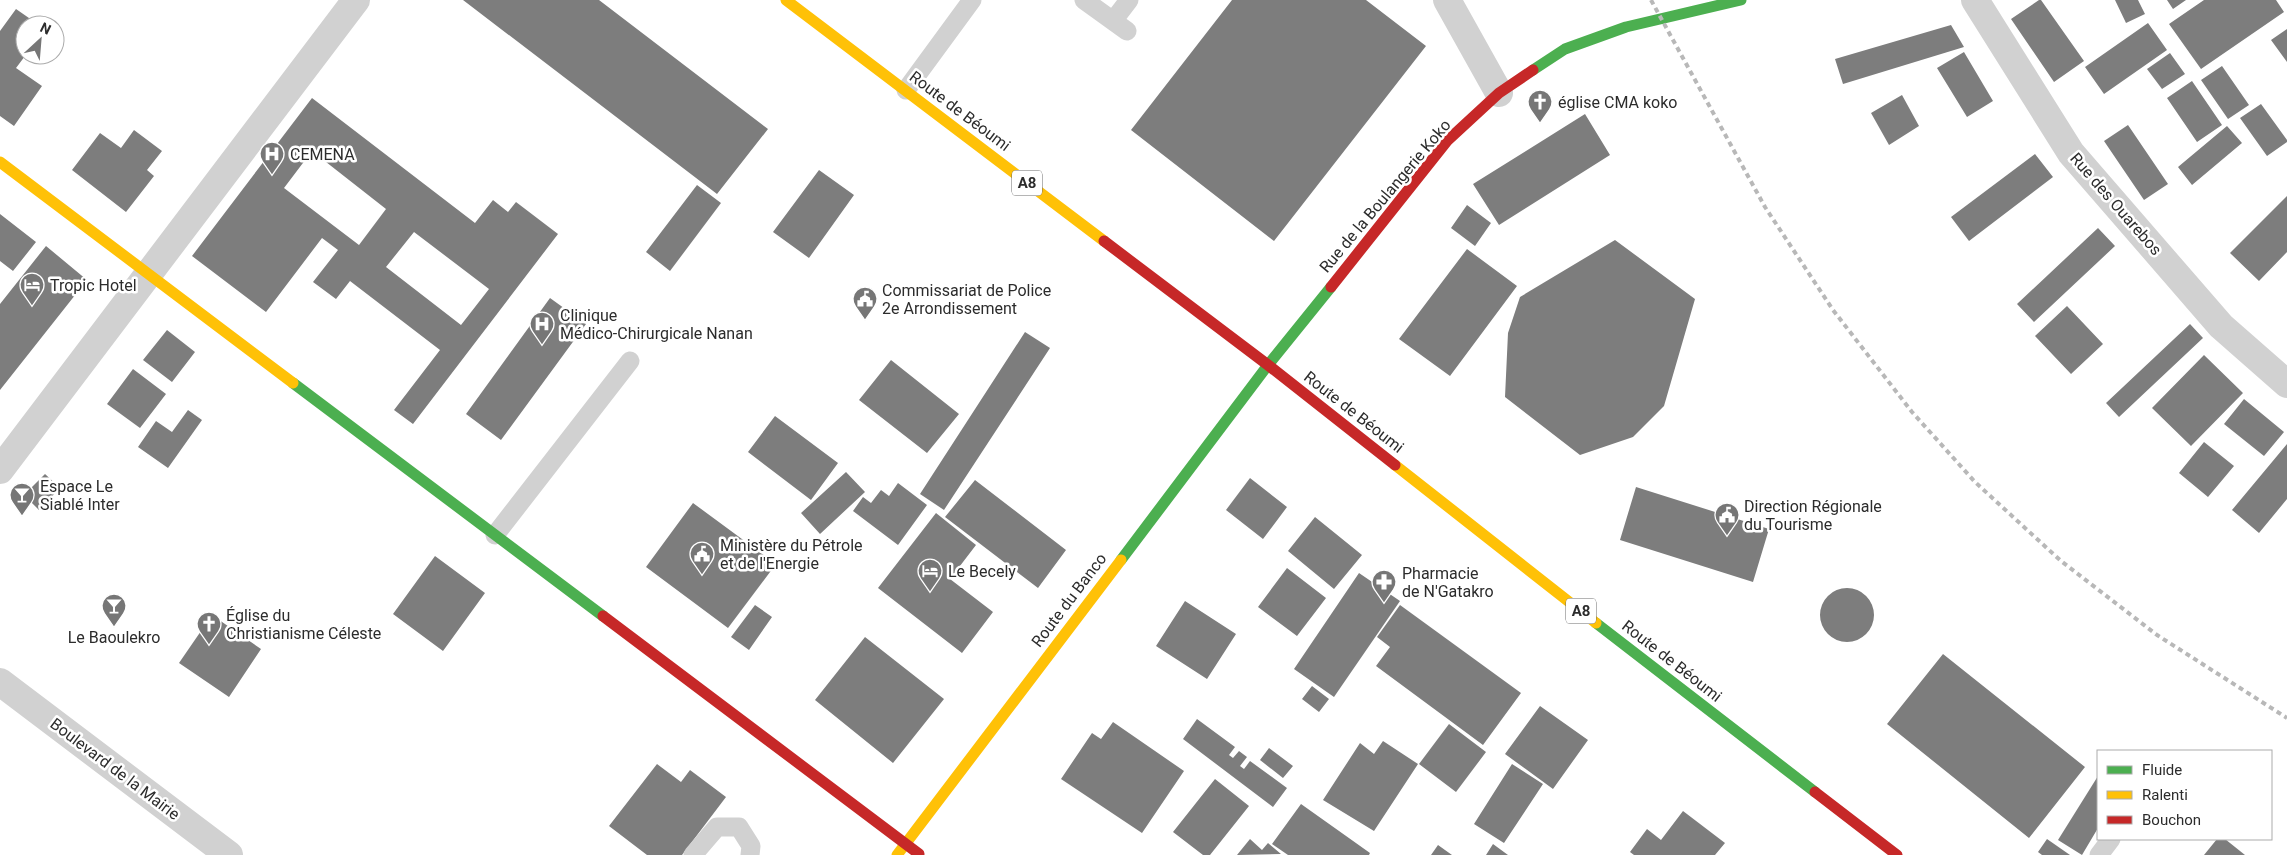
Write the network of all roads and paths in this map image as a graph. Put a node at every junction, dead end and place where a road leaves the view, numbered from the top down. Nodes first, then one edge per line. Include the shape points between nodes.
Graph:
1 (356, 0) edge
2 (786, 0) edge
3 (972, 0) edge
4 (1084, 0) edge
5 (1129, 0) edge
6 (1447, 0) edge
7 (1741, 0) edge
8 (1975, 0) edge
9 (906, 90) junction
10 (1499, 93) junction
11 (0, 162) edge
12 (148, 274) junction
13 (630, 361) dead end
14 (1268, 365) junction
15 (2287, 384) edge
16 (0, 470) edge
17 (495, 534) junction
18 (0, 682) edge
19 (2110, 840) edge
20 (905, 844) junction
21 (230, 855) edge
22 (693, 855) edge
23 (750, 855) edge
24 (897, 855) edge
25 (920, 855) edge
26 (1897, 855) edge
27 (2099, 855) edge

1 - 12 street
2 - 9 street, Route de Béoumi / A8
3 - 9 lane
4 - 5 lane via 1120,26
6 - 10 street
7 - 10 street, Rue de la Boulangerie Koko via 1626,27 1565,50
8 - 15 street, Rue des Ouarebos via 2071,153 2221,326
9 - 14 street, Route de Béoumi / A8
10 - 14 street, Rue de la Boulangerie Koko via 1446,141
11 - 12 street
12 - 16 street
12 - 17 street
13 - 17 lane
14 - 20 street, Route du Banco
14 - 26 street, Route de Béoumi / A8
17 - 20 street
18 - 21 street, Boulevard de la Mairie
19 - 27 lane
20 - 24 street, Route du Banco
20 - 25 street
22 - 23 lane via 717,827 738,827 750,846

